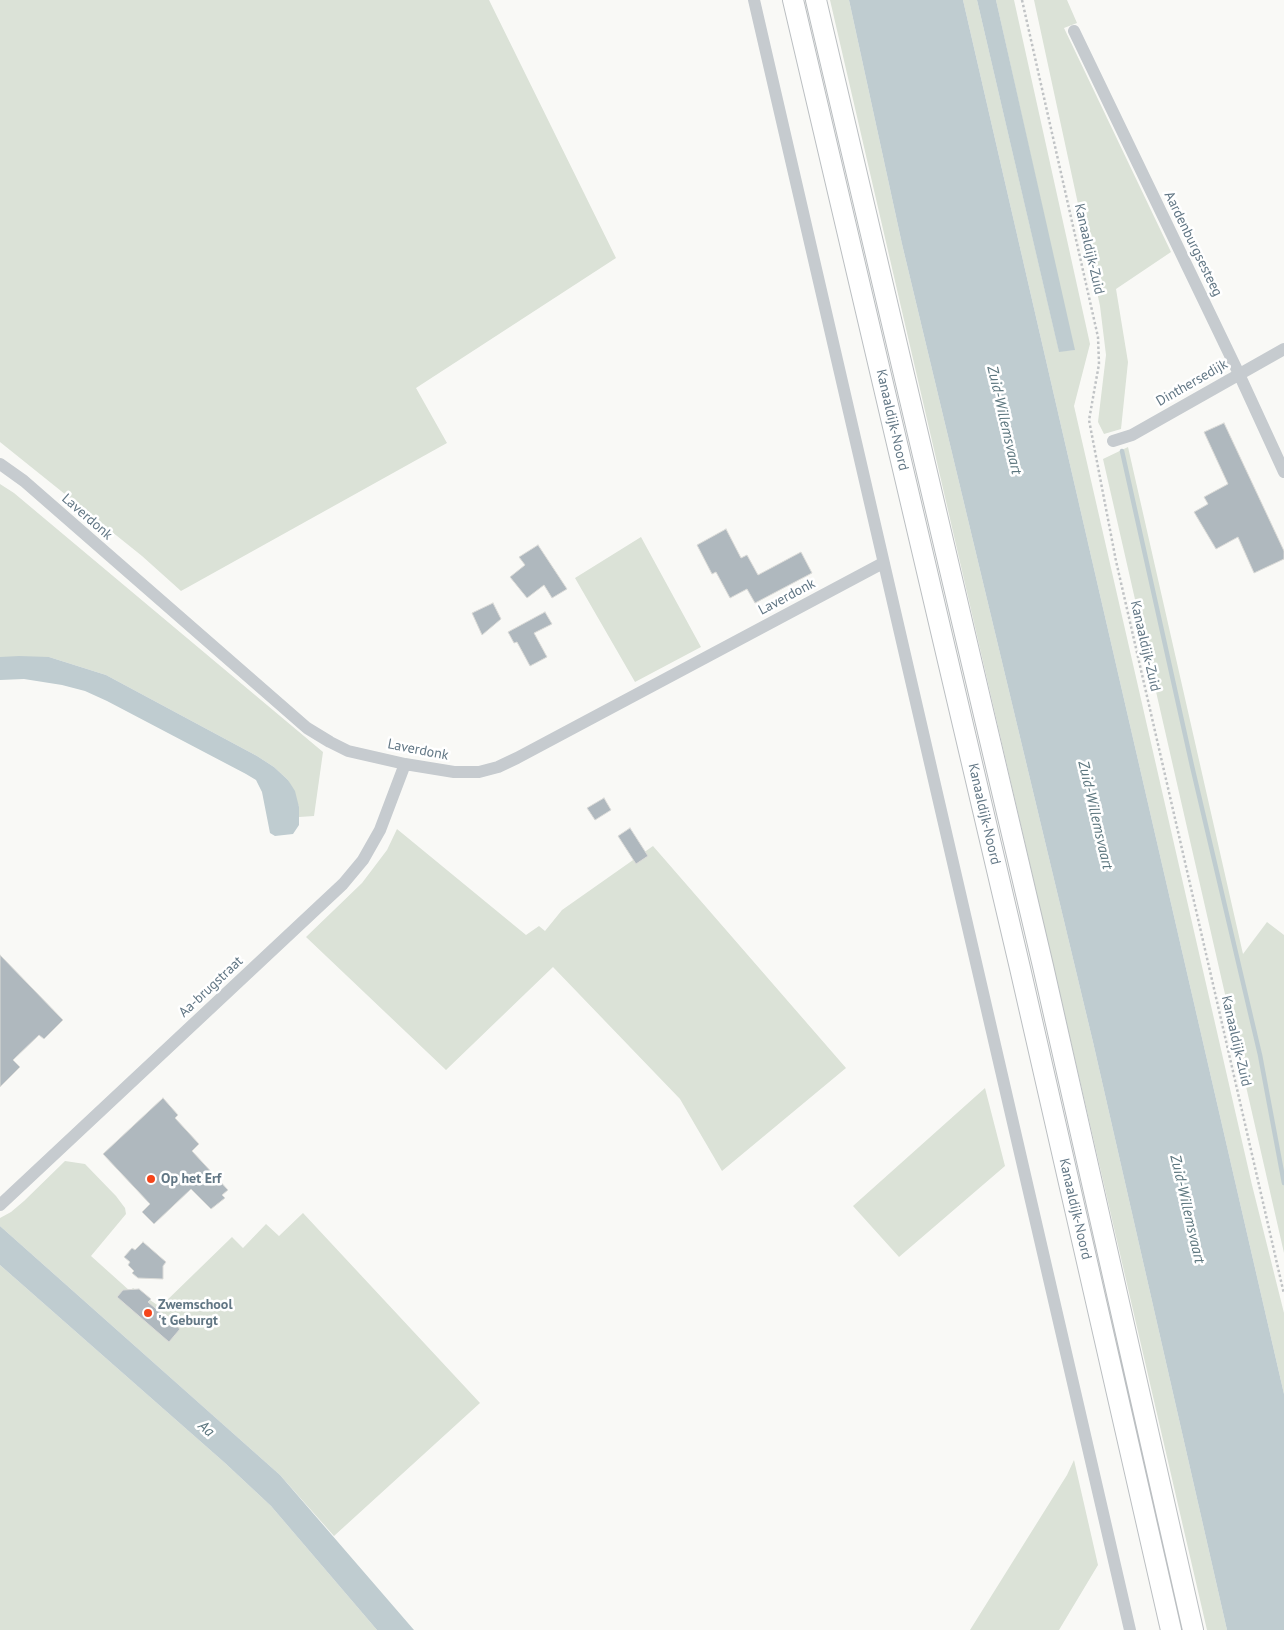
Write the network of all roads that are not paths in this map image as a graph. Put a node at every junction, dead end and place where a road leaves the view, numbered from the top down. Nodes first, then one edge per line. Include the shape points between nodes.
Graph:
1 (754, 0) edge
2 (793, 0) edge
3 (816, 0) edge
4 (1074, 31) dead end
5 (1284, 349) edge
6 (1239, 374) junction
7 (1113, 441) dead end
8 (0, 464) edge
9 (1284, 472) edge
10 (883, 563) junction
11 (405, 764) junction
12 (0, 1205) edge
13 (1130, 1630) edge
14 (1171, 1630) edge
15 (1193, 1630) edge

1 - 10 street
2 - 14 highway, Kanaaldijk-Noord
3 - 15 highway, Kanaaldijk-Noord via 1043,966
4 - 6 street, Aardenburgsesteeg
5 - 6 street, Dinthersedijk
6 - 7 street, Dinthersedijk via 1132,435
6 - 9 street, Aardenburgsesteeg
8 - 11 street, Laverdonk via 306,728 348,751
10 - 11 street, Laverdonk via 498,767 479,772 454,772
10 - 13 street
11 - 12 street, Aa-brugstraat via 380,830 363,860 343,884

